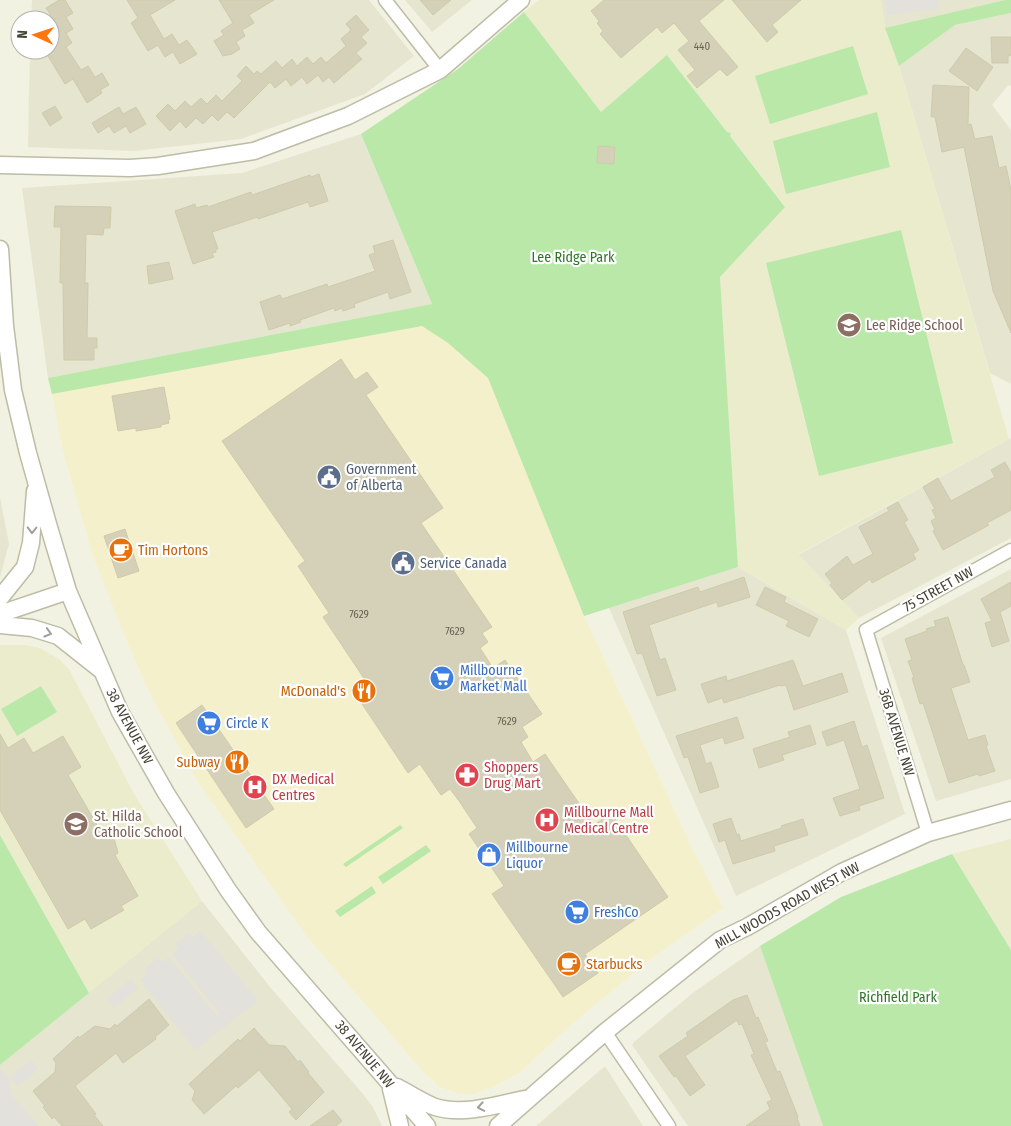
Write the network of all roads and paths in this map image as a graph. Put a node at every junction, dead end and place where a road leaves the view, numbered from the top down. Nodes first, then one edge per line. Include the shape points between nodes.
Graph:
1 (386, 0) edge
2 (521, 0) edge
3 (440, 70) junction
4 (0, 165) edge
5 (0, 249) edge
6 (36, 481) junction
7 (1011, 550) edge
8 (68, 591) junction
9 (0, 598) edge
10 (0, 614) edge
11 (0, 625) edge
12 (866, 630) joint
13 (103, 671) junction
14 (1011, 810) edge
15 (928, 834) junction
16 (605, 1032) junction
17 (388, 1082) junction
18 (529, 1098) junction
19 (400, 1126) edge
20 (427, 1126) edge
21 (498, 1126) edge
22 (669, 1126) edge

1 - 3 street
2 - 3 street
3 - 4 street via 348,116 254,151 130,168
5 - 6 street, 38 AVENUE NW via 13,390
6 - 8 street, 38 AVENUE NW
6 -> 9 street via 32,542 25,567
7 - 12 street, 75 STREET NW
8 - 10 street
8 - 13 street, 38 AVENUE NW
11 -> 13 street via 32,628 58,636
12 - 15 street, 36B AVENUE NW
13 - 17 street, 38 AVENUE NW via 120,712 166,793 228,890 258,932
14 - 15 street, MILL WOODS ROAD WEST NW
15 - 16 street, MILL WOODS ROAD WEST NW via 842,872 720,940
16 - 18 street, MILL WOODS ROAD WEST NW
16 - 22 street
18 -> 17 street via 455,1110 436,1107
17 - 19 street
17 - 20 street, 38 AVENUE NW
18 - 21 street, MILL WOODS ROAD WEST NW

